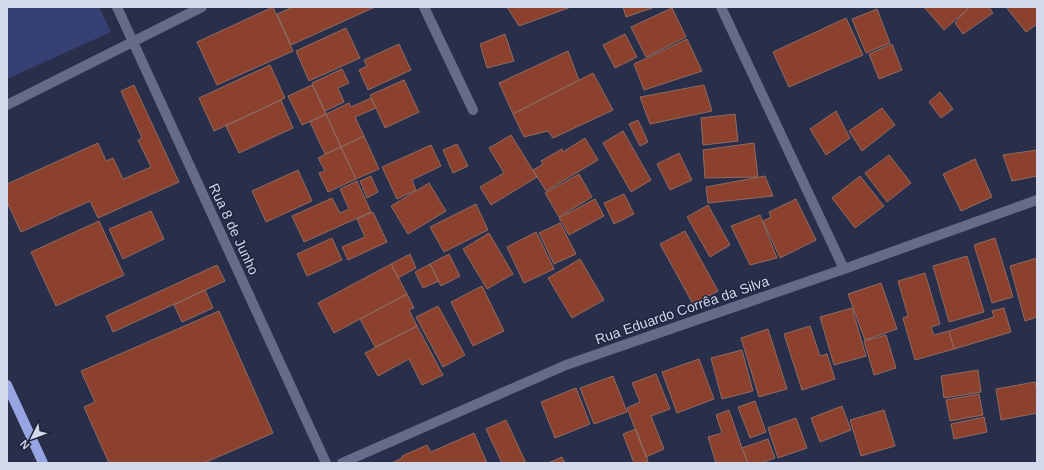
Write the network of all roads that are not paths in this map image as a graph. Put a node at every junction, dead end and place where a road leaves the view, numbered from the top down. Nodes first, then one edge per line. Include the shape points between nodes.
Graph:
1 (117, 7) edge
2 (202, 7) edge
3 (424, 7) edge
4 (721, 7) edge
5 (133, 42) junction
6 (7, 105) edge
7 (473, 110) dead end
8 (1037, 200) edge
9 (844, 269) junction
10 (7, 385) edge
11 (43, 463) edge
12 (326, 463) edge
13 (342, 463) edge

1 - 5 street, Rua 8 de Junho
2 - 5 street
3 - 7 street
4 - 9 street
5 - 6 street
5 - 12 street, Rua 8 de Junho
8 - 9 street, Rua Eduardo Corrêa da Silva
9 - 13 street, Rua Eduardo Corrêa da Silva via 566,365
10 - 11 main road

